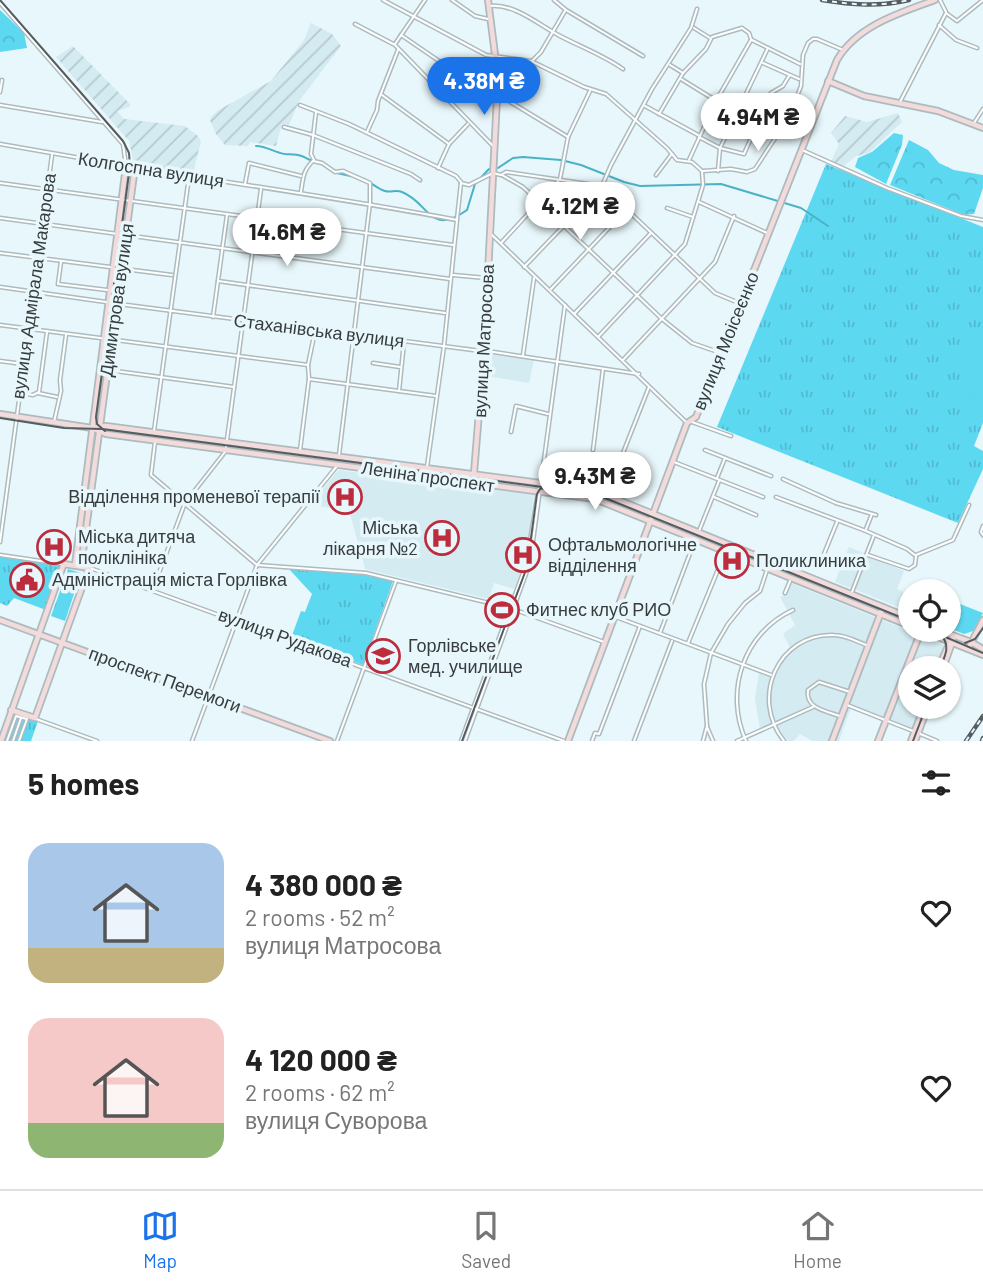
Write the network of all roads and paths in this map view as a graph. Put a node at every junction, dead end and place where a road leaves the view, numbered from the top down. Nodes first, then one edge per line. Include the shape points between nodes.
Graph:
1 (383, 0) edge
2 (425, 0) edge
3 (453, 0) edge
4 (465, 0) edge
5 (554, 0) edge
6 (935, 0) edge
7 (940, 0) edge
8 (983, 0) edge
9 (0, 3) edge
10 (488, 3) edge
11 (464, 6) junction
12 (697, 9) dead end
13 (566, 10) junction
14 (946, 13) junction
15 (412, 17) junction
16 (491, 19) junction
17 (355, 24) dead end
18 (939, 25) junction
19 (692, 27) junction
20 (553, 33) junction
21 (401, 35) junction
22 (711, 38) junction
23 (751, 40) junction
24 (395, 45) junction
25 (768, 48) junction
26 (976, 48) dead end
27 (398, 49) junction
28 (843, 50) junction
29 (643, 56) dead end
30 (497, 57) junction
31 (531, 61) junction
32 (762, 63) junction
33 (669, 64) junction
34 (801, 65) junction
35 (623, 69) dead end
36 (683, 73) junction
37 (789, 76) junction
38 (680, 79) junction
39 (800, 79) junction
40 (2, 80) dead end
41 (828, 81) junction
42 (591, 90) junction
43 (0, 92) edge
44 (498, 92) junction
45 (380, 94) junction
46 (716, 101) junction
47 (900, 102) junction
48 (0, 104) edge
49 (300, 105) dead end
50 (644, 105) junction
51 (983, 109) edge
52 (316, 111) junction
53 (659, 114) junction
54 (787, 119) junction
55 (636, 120) junction
56 (103, 122) junction
57 (469, 123) junction
58 (973, 124) junction
59 (285, 127) dead end
60 (982, 127) edge
61 (809, 131) junction
62 (366, 133) junction
63 (313, 135) junction
64 (699, 136) junction
65 (569, 137) junction
66 (0, 144) edge
67 (449, 144) junction
68 (495, 148) junction
69 (720, 148) junction
70 (802, 150) junction
71 (672, 154) junction
72 (52, 155) junction
73 (313, 161) junction
74 (690, 161) junction
75 (126, 166) junction
76 (135, 167) junction
77 (438, 169) junction
78 (702, 171) junction
79 (718, 171) junction
80 (493, 173) junction
81 (656, 174) dead end
82 (501, 175) junction
83 (189, 176) junction
84 (302, 176) junction
85 (560, 179) junction
86 (419, 180) dead end
87 (0, 183) edge
88 (461, 183) junction
89 (245, 186) junction
90 (602, 186) junction
91 (261, 189) junction
92 (47, 190) junction
93 (300, 194) junction
94 (121, 199) junction
95 (130, 201) junction
96 (539, 202) junction
97 (698, 202) junction
98 (370, 203) junction
99 (184, 208) junction
100 (667, 208) dead end
101 (627, 209) junction
102 (227, 214) junction
103 (734, 216) junction
104 (694, 217) junction
105 (0, 218) edge
106 (257, 218) junction
107 (457, 220) junction
108 (983, 220) edge
109 (42, 224) junction
110 (564, 226) junction
111 (117, 233) junction
112 (652, 233) junction
113 (366, 234) junction
114 (490, 234) junction
115 (768, 234) junction
116 (125, 235) junction
117 (179, 243) junction
118 (500, 243) junction
119 (454, 245) junction
120 (222, 248) junction
121 (589, 249) junction
122 (253, 252) junction
123 (0, 253) edge
124 (676, 254) junction
125 (38, 258) junction
126 (61, 261) junction
127 (362, 267) junction
128 (524, 267) junction
129 (113, 268) junction
130 (121, 269) junction
131 (614, 273) junction
132 (452, 275) junction
133 (175, 276) junction
134 (534, 276) junction
135 (488, 278) junction
136 (452, 279) junction
137 (700, 279) junction
138 (218, 281) junction
139 (248, 285) junction
140 (0, 287) edge
141 (110, 290) junction
142 (549, 290) junction
143 (33, 292) junction
144 (638, 295) junction
145 (357, 301) junction
146 (108, 302) junction
147 (116, 303) junction
148 (740, 304) junction
149 (565, 305) junction
150 (171, 311) junction
151 (447, 313) junction
152 (575, 314) junction
153 (213, 317) junction
154 (662, 319) junction
155 (244, 321) junction
156 (0, 325) edge
157 (28, 329) junction
158 (47, 331) junction
159 (315, 331) junction
160 (67, 334) junction
161 (353, 335) junction
162 (598, 337) junction
163 (103, 338) junction
164 (111, 339) junction
165 (404, 341) junction
166 (165, 346) junction
167 (444, 346) junction
168 (484, 351) junction
169 (721, 353) junction
170 (239, 355) junction
171 (523, 356) junction
172 (0, 360) edge
173 (623, 360) junction
174 (556, 361) junction
175 (373, 363) dead end
176 (23, 364) junction
177 (308, 365) junction
178 (401, 367) junction
179 (631, 368) junction
180 (603, 369) junction
181 (107, 370) junction
182 (627, 373) junction
183 (639, 374) junction
184 (162, 378) junction
185 (309, 379) junction
186 (347, 384) junction
187 (649, 385) junction
188 (234, 387) junction
189 (399, 391) junction
190 (20, 393) junction
191 (37, 393) junction
192 (437, 396) junction
193 (59, 397) junction
194 (549, 414) junction
195 (0, 415) edge
196 (17, 417) junction
197 (687, 421) junction
198 (54, 422) junction
199 (92, 428) junction
200 (100, 429) junction
201 (511, 432) dead end
202 (154, 433) junction
203 (731, 436) dead end
204 (155, 441) junction
205 (226, 441) junction
206 (225, 450) junction
207 (593, 450) dead end
208 (705, 450) dead end
209 (299, 451) junction
210 (338, 456) junction
211 (621, 458) dead end
212 (725, 458) junction
213 (673, 462) junction
214 (337, 465) junction
215 (427, 468) junction
216 (474, 474) junction
217 (771, 476) dead end
218 (718, 479) junction
219 (783, 479) dead end
220 (540, 482) junction
221 (0, 488) edge
222 (6, 489) junction
223 (540, 492) junction
224 (713, 497) junction
225 (763, 497) dead end
226 (776, 497) dead end
227 (185, 503) junction
228 (969, 505) dead end
229 (653, 513) junction
230 (872, 513) junction
231 (756, 514) dead end
232 (876, 515) dead end
233 (1, 520) edge
234 (650, 520) junction
235 (837, 521) junction
236 (983, 526) edge
237 (699, 531) junction
238 (866, 531) junction
239 (874, 534) junction
240 (983, 535) edge
241 (696, 539) junction
242 (0, 542) edge
243 (726, 551) junction
244 (824, 554) dead end
245 (867, 554) junction
246 (0, 555) edge
247 (916, 556) junction
248 (64, 564) junction
249 (257, 565) junction
250 (78, 566) junction
251 (89, 568) junction
252 (768, 569) junction
253 (791, 578) junction
254 (396, 580) junction
255 (153, 590) junction
256 (785, 593) dead end
257 (852, 594) junction
258 (883, 607) junction
259 (512, 609) junction
260 (793, 610) dead end
261 (898, 613) edge
262 (881, 614) junction
263 (614, 617) junction
264 (0, 620) edge
265 (983, 620) edge
266 (237, 621) junction
267 (898, 621) edge
268 (640, 626) junction
269 (39, 634) junction
270 (659, 634) junction
271 (673, 639) junction
272 (961, 640) edge
273 (973, 641) junction
274 (605, 642) junction
275 (916, 642) edge
276 (956, 642) edge
277 (62, 643) junction
278 (688, 644) junction
279 (868, 646) junction
280 (968, 649) junction
281 (983, 649) edge
282 (711, 653) junction
283 (983, 655) edge
284 (742, 664) junction
285 (365, 668) junction
286 (772, 676) junction
287 (850, 692) junction
288 (209, 697) junction
289 (846, 704) junction
290 (475, 707) junction
291 (814, 707) junction
292 (11, 710) junction
293 (22, 716) junction
294 (841, 717) junction
295 (34, 718) junction
296 (921, 719) edge
297 (886, 721) junction
298 (774, 725) junction
299 (707, 726) junction
300 (916, 732) junction
301 (745, 739) edge
302 (1, 741) edge
303 (7, 741) edge
304 (13, 741) edge
305 (19, 741) edge
306 (97, 741) edge
307 (192, 741) edge
308 (330, 741) edge
309 (337, 741) edge
310 (463, 741) edge
311 (566, 741) edge
312 (592, 741) edge
313 (634, 741) edge
314 (704, 741) edge
315 (713, 741) edge
316 (737, 741) edge
317 (784, 741) edge
318 (832, 741) edge
319 (878, 741) edge
320 (913, 741) edge
321 (937, 741) edge

1 - 15 street
2 - 15 street
3 - 11 street
4 - 11 street
5 - 13 street
6 - 28 street, вулиця Моісеєнко via 881,21
7 - 14 street
8 - 14 street via 957,21
9 - 56 street
10 - 16 street, вулиця Матросова
10 - 20 street via 513,10
11 - 16 street via 475,16
12 - 19 street
13 - 20 street
13 - 29 street
14 - 18 street
15 - 21 street
15 - 30 street via 463,45
16 - 30 street, вулиця Матросова
17 - 24 street
18 - 26 street via 956,40
18 - 47 street
19 - 22 street
19 - 33 street
20 - 31 street
20 - 35 street
21 - 24 street
21 - 44 street via 474,85
22 - 23 street via 742,28
22 - 36 street
23 - 25 street
23 - 46 street
24 - 27 street
25 - 32 street
25 - 34 street
27 - 45 street
27 - 57 street
28 - 34 street via 813,39
28 - 41 street, вулиця Моісеєнко
30 - 31 street
30 - 44 street, вулиця Матросова
31 - 42 street
32 - 37 street
32 - 69 street
33 - 36 street
33 - 50 street
34 - 39 street
36 - 38 street
37 - 39 street
37 - 69 street via 771,93 744,155
38 - 46 street
38 - 53 street
39 - 54 street
40 - 43 street
41 - 47 street via 864,96
41 - 61 street, вулиця Моісеєнко
42 - 55 street via 610,96
42 - 65 street
44 - 65 street
44 - 68 street, вулиця Матросова
45 - 62 street
45 - 67 street
46 - 64 street
47 - 58 street
48 - 56 street
49 - 52 street
50 - 53 street
50 - 55 street
51 - 58 street
52 - 62 street
52 - 63 street
53 - 64 street
54 - 61 street
54 - 79 street via 755,169
55 - 71 street
55 - 90 street
56 - 75 street via 123,144
57 - 67 street
57 - 68 street
58 - 60 street
59 - 63 street
61 - 70 street, вулиця Моісеєнко
62 - 77 street
63 - 73 street
63 - 86 street
64 - 69 street
64 - 74 street
65 - 85 street
66 - 72 street, Колгоспна вулиця
67 - 77 street
68 - 80 street, вулиця Матросова
69 - 79 street
70 - 108 street via 887,188
70 - 115 street, вулиця Моісеєнко
71 - 74 street via 680,161
71 - 81 street
72 - 75 street, Колгоспна вулиця
72 - 92 street, вулиця Адмірала Макарова
73 - 84 street
73 - 98 street via 370,183
74 - 78 street
75 - 76 street, Колгоспна вулиця
75 - 94 street, Димитрова вулиця
76 - 83 street, Колгоспна вулиця
76 - 95 street, Димитрова вулиця
77 - 88 street
78 - 79 street
78 - 97 street
80 - 82 street
80 - 88 street via 469,185
80 - 114 street, вулиця Матросова
82 - 85 street
82 - 96 street
83 - 89 street, Колгоспна вулиця
83 - 99 street
84 - 89 street via 249,163
84 - 93 street
85 - 90 street
85 - 96 street
87 - 92 street
88 - 107 street
89 - 91 street, Колгоспна вулиця
90 - 101 street
90 - 110 street
91 - 93 street, Колгоспна вулиця
91 - 106 street
92 - 94 street
92 - 109 street, вулиця Адмірала Макарова
93 - 98 street, Колгоспна вулиця
94 - 95 street
94 - 111 street, Димитрова вулиця
95 - 99 street
95 - 116 street, Димитрова вулиця
96 - 110 street
96 - 118 street
97 - 103 street
97 - 104 street
98 - 107 street, Колгоспна вулиця
98 - 113 street
99 - 102 street
99 - 117 street
100 - 104 street
101 - 112 street
101 - 121 street
102 - 106 street
102 - 120 street
103 - 115 street
103 - 137 street via 717,259
104 - 124 street via 687,240
105 - 109 street
106 - 113 street
106 - 122 street
107 - 119 street
109 - 111 street
109 - 125 street, вулиця Адмірала Макарова
110 - 121 street
110 - 128 street
111 - 116 street
111 - 129 street, Димитрова вулиця
112 - 124 street
112 - 131 street
113 - 119 street
113 - 127 street
114 - 118 street
114 - 135 street, вулиця Матросова
115 - 148 street, вулиця Моісеєнко
116 - 117 street
116 - 130 street, Димитрова вулиця
117 - 120 street
117 - 133 street
118 - 128 street
119 - 132 street
120 - 122 street
120 - 138 street
121 - 131 street
121 - 142 street
122 - 127 street
122 - 139 street
123 - 125 street
124 - 137 street
124 - 144 street
125 - 126 street
125 - 143 street, вулиця Адмірала Макарова
126 - 129 street
126 - 141 street via 58,284
127 - 136 street
127 - 145 street
128 - 134 street
129 - 130 street
129 - 141 street, Димитрова вулиця
130 - 133 street
130 - 147 street, Димитрова вулиця
131 - 144 street
131 - 152 street
132 - 135 street
132 - 136 street
133 - 150 street
134 - 142 street
134 - 171 street
135 - 168 street, вулиця Матросова
136 - 151 street
137 - 148 street via 718,295
137 - 154 street
138 - 139 street
138 - 153 street
139 - 145 street
139 - 155 street
140 - 143 street, Стаханівська вулиця
141 - 146 street, Димитрова вулиця
142 - 149 street
143 - 146 street, Стаханівська вулиця
143 - 157 street, вулиця Адмірала Макарова
144 - 154 street
144 - 162 street
145 - 151 street
145 - 161 street
146 - 147 street, Стаханівська вулиця
146 - 163 street, Димитрова вулиця
147 - 150 street, Стаханівська вулиця
147 - 164 street, Димитрова вулиця
148 - 169 street, вулиця Моісеєнко
149 - 152 street
149 - 174 street
150 - 153 street, Стаханівська вулиця
150 - 166 street
151 - 167 street
152 - 162 street
153 - 155 street, Стаханівська вулиця
154 - 169 street via 692,343
154 - 173 street
155 - 159 street, Стаханівська вулиця
155 - 170 street
156 - 157 street
157 - 158 street
157 - 176 street, вулиця Адмірала Макарова
158 - 160 street
158 - 191 street
159 - 161 street, Стаханівська вулиця
159 - 177 street
160 - 163 street
160 - 193 street
161 - 165 street, Стаханівська вулиця
161 - 186 street
162 - 173 street
163 - 164 street
163 - 199 street, Димитрова вулиця
164 - 166 street
164 - 181 street, Димитрова вулиця
165 - 167 street, Стаханівська вулиця
165 - 178 street
166 - 170 street
166 - 184 street
167 - 168 street, Стаханівська вулиця
167 - 192 street
168 - 171 street, Стаханівська вулиця
168 - 216 street, вулиця Матросова
169 - 197 street, вулиця Моісеєнко via 696,417
170 - 177 street
170 - 188 street
171 - 174 street, Стаханівська вулиця
172 - 176 street
173 - 179 street
174 - 180 street, Стаханівська вулиця
174 - 194 street
175 - 178 street
176 - 190 street, вулиця Адмірала Макарова
177 - 185 street
178 - 189 street
179 - 182 street
179 - 183 street
180 - 182 street, Стаханівська вулиця
180 - 207 street
181 - 184 street
181 - 200 street, Димитрова вулиця
182 - 183 street, Стаханівська вулиця
183 - 187 street
184 - 188 street
184 - 202 street
185 - 186 street
185 - 209 street
186 - 189 street
186 - 210 street
187 - 197 street
187 - 211 street
188 - 205 street
189 - 192 street
190 - 191 street
190 - 196 street, вулиця Адмірала Макарова
191 - 193 street
192 - 215 street
193 - 198 street
194 - 201 street via 516,406
194 - 220 street
195 - 196 street, Леніна проспект
196 - 198 street, Леніна проспект
196 - 222 street, вулиця Адмірала Макарова
197 - 203 street
197 - 213 street, вулиця Моісеєнко
198 - 199 street, Леніна проспект
199 - 200 street, Леніна проспект
199 - 250 street, Димитрова вулиця
200 - 202 street, Леніна проспект
200 - 204 street, Леніна проспект
200 - 250 street, Димитрова вулиця
202 - 205 street, Леніна проспект
204 - 206 street, Леніна проспект
204 - 227 street via 151,475
205 - 206 street
205 - 209 street, Леніна проспект
206 - 214 street, Леніна проспект
206 - 227 street
208 - 212 street
209 - 210 street, Леніна проспект
210 - 214 street
210 - 215 street, Леніна проспект
212 - 217 street
212 - 218 street
213 - 218 street
213 - 229 street, вулиця Моісеєнко
214 - 223 street, Леніна проспект
214 - 249 street
215 - 216 street, Леніна проспект
216 - 220 street, Леніна проспект
218 - 224 street
218 - 225 street
219 - 230 street via 836,503
220 - 223 street
220 - 229 street, Леніна проспект via 594,490
221 - 222 street
222 - 233 street, вулиця Адмірала Макарова
223 - 234 street, Леніна проспект via 600,500
223 - 259 street via 527,562
224 - 231 street
224 - 237 street
226 - 235 street
227 - 249 street
227 - 255 street
228 - 247 street via 953,540
229 - 234 street, вулиця Моісеєнко
229 - 237 street, Леніна проспект
230 - 232 street
230 - 238 street
233 - 242 street, вулиця Адмірала Макарова
234 - 241 street, Леніна проспект
234 - 263 street, вулиця Моісеєнко
235 - 238 street
235 - 244 street
236 - 240 street
237 - 257 street, Леніна проспект
238 - 239 street
239 - 245 street
239 - 247 street
241 - 243 street, Леніна проспект
241 - 270 street
243 - 252 street, Леніна проспект
243 - 278 street
245 - 247 street via 909,569
245 - 257 street
246 - 248 street, вулиця Рудакова
248 - 250 street, вулиця Рудакова
248 - 269 street
249 - 254 street via 366,573
249 - 266 street
250 - 251 street, вулиця Рудакова
251 - 255 street, вулиця Рудакова
251 - 277 street
252 - 253 street, Леніна проспект
252 - 282 street via 760,591 727,624
253 - 256 street
253 - 262 street, Леніна проспект
254 - 259 street
254 - 285 street
255 - 266 street, вулиця Рудакова
257 - 258 street, Леніна проспект
258 - 261 street, Леніна проспект
258 - 262 street
259 - 274 street
259 - 290 street
260 - 284 street via 767,628
262 - 267 street, Леніна проспект
262 - 279 street
263 - 268 street
263 - 274 street, вулиця Моісеєнко
264 - 269 street, проспект Перемоги
265 - 273 street
266 - 285 street, вулиця Рудакова
266 - 288 street
268 - 270 street
268 - 312 street via 599,734 595,733
269 - 277 street, проспект Перемоги
269 - 292 street
270 - 271 street
271 - 278 street
271 - 313 street
272 - 273 street
273 - 280 street
273 - 281 street
274 - 311 street, вулиця Моісеєнко
275 - 297 street
276 - 280 street
277 - 288 street, проспект Перемоги
277 - 295 street
278 - 282 street
279 - 286 street via 840,636 818,638 788,653
279 - 287 street
280 - 283 street
282 - 284 street
282 - 299 street via 704,684
284 - 286 street
284 - 301 street via 736,699
285 - 290 street, вулиця Рудакова
285 - 309 street
286 - 298 street via 769,701
287 - 289 street
287 - 291 street via 815,684 807,693
288 - 307 street
288 - 308 street, проспект Перемоги
289 - 294 street
289 - 297 street
290 - 310 street
290 - 311 street, вулиця Рудакова
291 - 294 street
291 - 298 street
292 - 293 street
292 - 302 street
293 - 295 street
293 - 303 street via 16,716
293 - 304 street
293 - 305 street via 27,719
294 - 318 street
295 - 306 street
296 - 300 street
297 - 300 street
297 - 319 street
298 - 301 street
298 - 317 street
299 - 314 street
299 - 315 street
300 - 320 street
300 - 321 street
301 - 316 street

